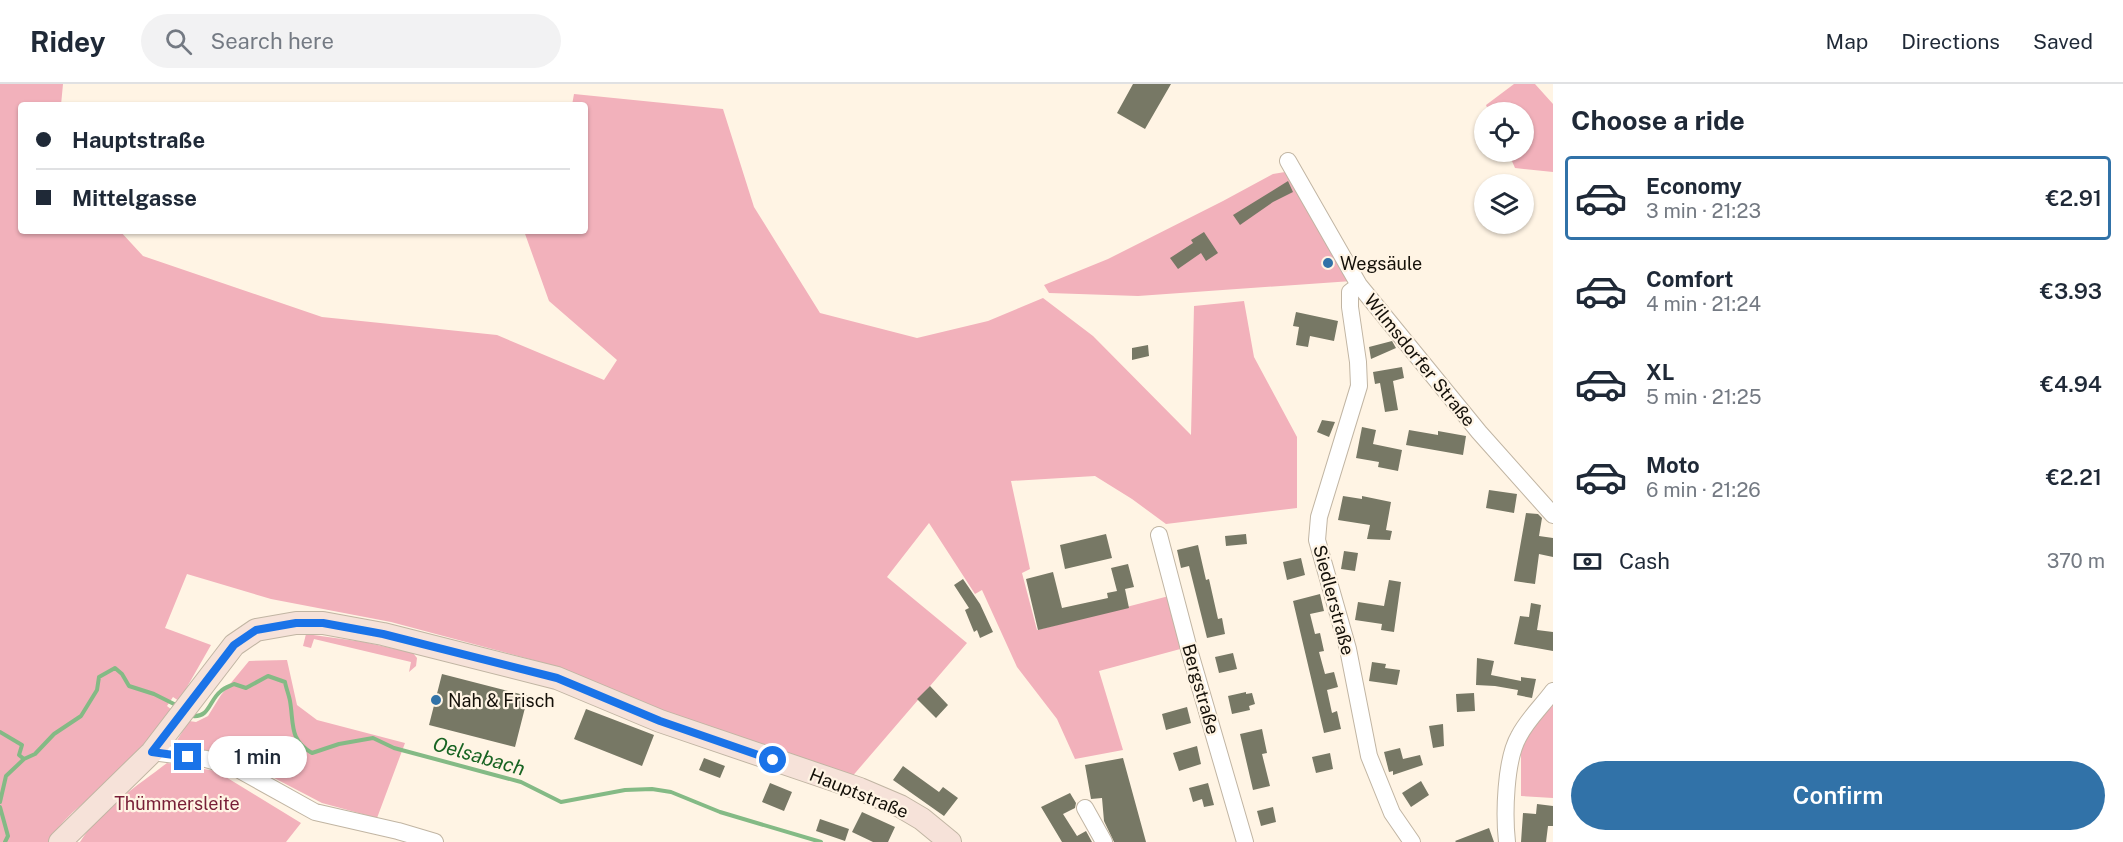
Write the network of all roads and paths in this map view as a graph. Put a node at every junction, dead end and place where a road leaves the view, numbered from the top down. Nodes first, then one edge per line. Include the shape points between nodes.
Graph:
1 (1288, 161) dead end
2 (1359, 285) junction
3 (1553, 515) edge
4 (1159, 535) dead end
5 (1553, 691) edge
6 (152, 752) junction
7 (1085, 808) dead end
8 (60, 842) edge
9 (435, 842) edge
10 (950, 842) edge
11 (1104, 842) edge
12 (1245, 842) edge
13 (1412, 842) edge
14 (1507, 842) edge

1 - 2 street, Wilmsdorfer Straße
2 - 3 street, Wilmsdorfer Straße via 1479,432
2 - 13 street, Siedlerstraße via 1350,292 1350,307 1359,386 1319,517 1317,540 1348,649 1369,756 1392,813
4 - 12 street, Bergstraße
5 - 14 street via 1518,736 1506,795
6 - 8 main road, Hauptstraße
6 - 9 street via 234,767 315,812
6 - 10 main road, Hauptstraße via 234,645 256,630 323,623 383,634 557,678 660,721 860,789 922,819
7 - 11 street

